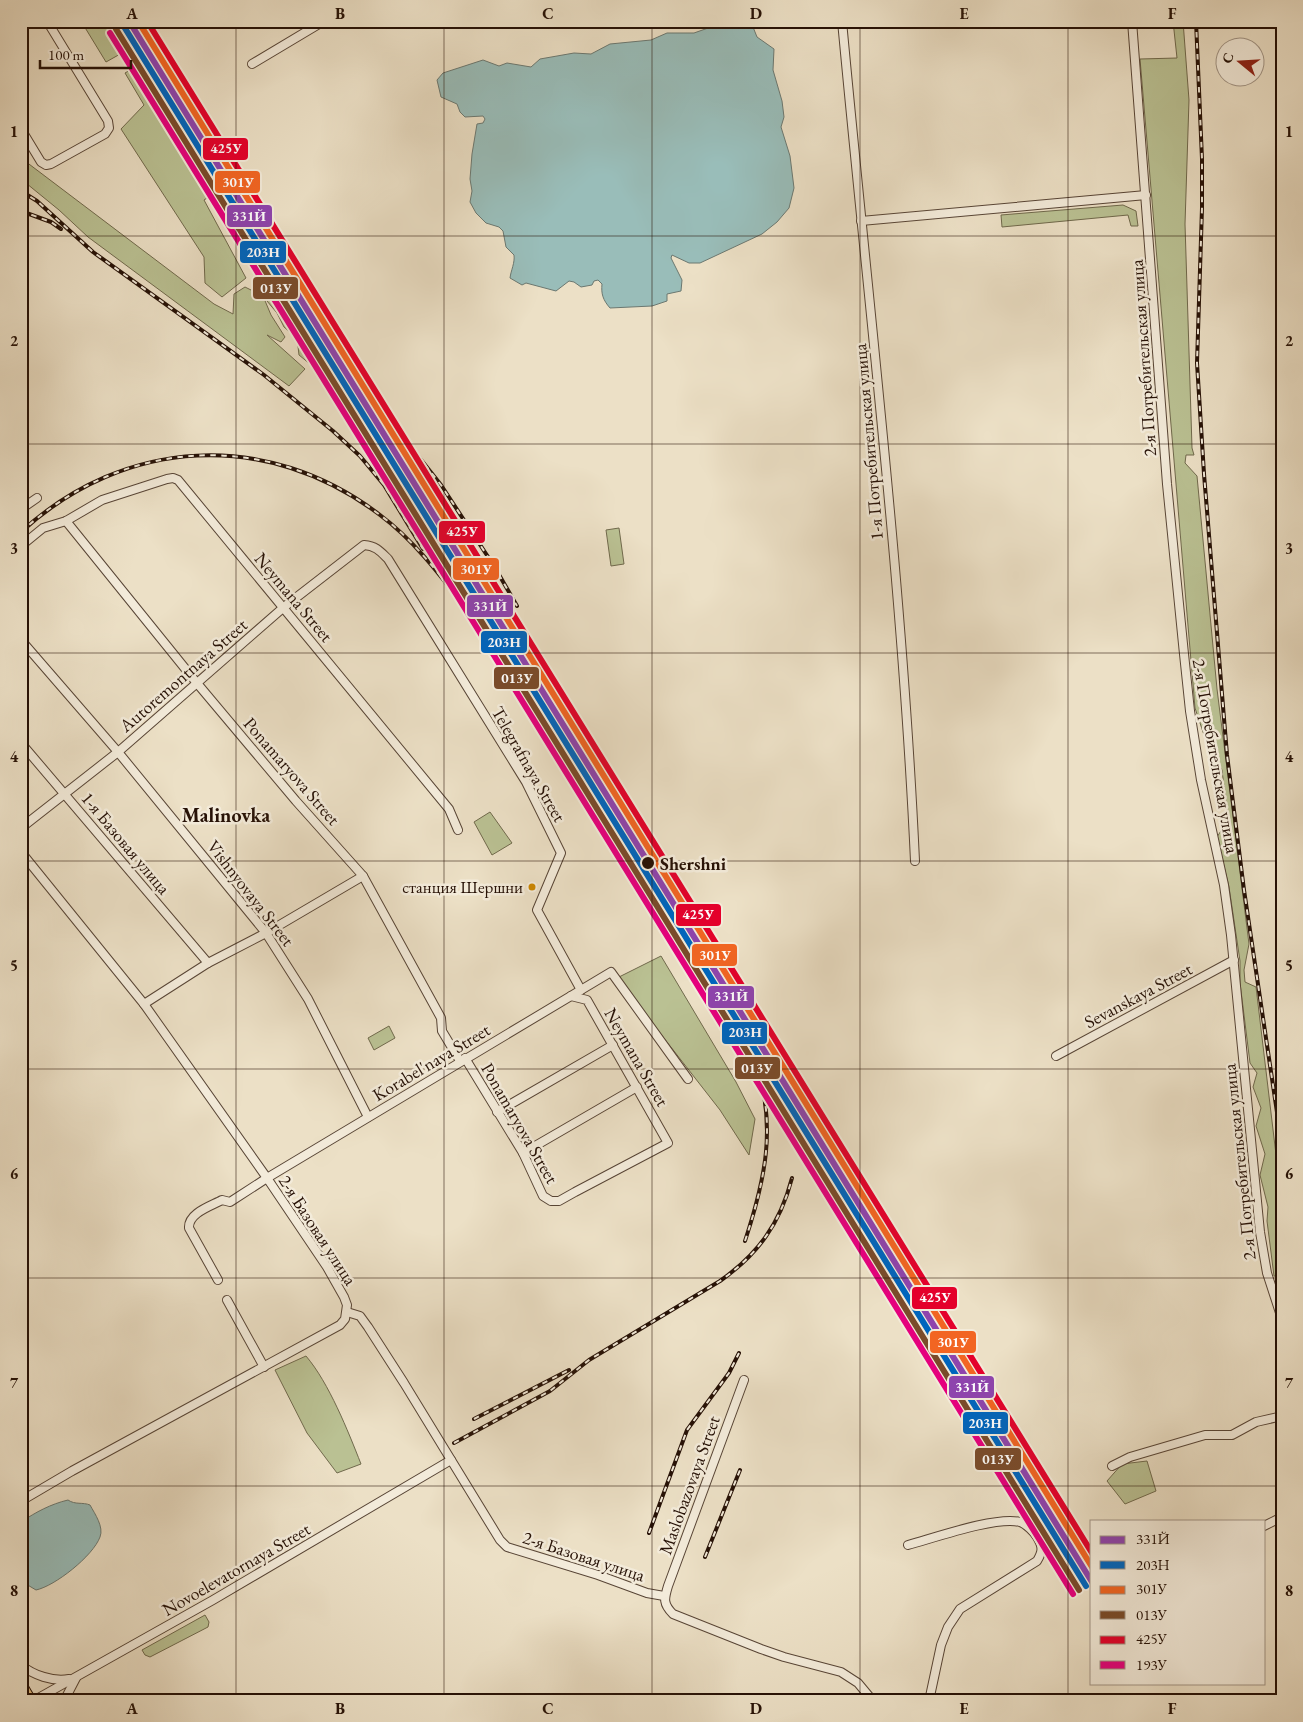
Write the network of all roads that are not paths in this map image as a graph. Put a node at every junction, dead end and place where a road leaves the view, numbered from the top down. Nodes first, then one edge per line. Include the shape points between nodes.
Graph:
1 (47, 21) edge
2 (324, 21) edge
3 (842, 21) edge
4 (1132, 21) edge
5 (252, 64) dead end
6 (21, 130) edge
7 (1146, 195) junction
8 (861, 221) junction
9 (37, 498) dead end
10 (21, 509) edge
11 (66, 521) junction
12 (364, 545) joint
13 (21, 546) edge
14 (284, 607) junction
15 (21, 640) edge
16 (196, 682) junction
17 (21, 743) edge
18 (118, 752) junction
19 (64, 794) junction
20 (21, 828) edge
21 (458, 830) dead end
22 (21, 852) edge
23 (915, 861) dead end
24 (363, 876) junction
25 (266, 933) junction
26 (1234, 960) junction
27 (208, 963) junction
28 (581, 990) junction
29 (571, 996) junction
30 (144, 1004) junction
31 (613, 1045) junction
32 (1056, 1056) dead end
33 (463, 1060) junction
34 (688, 1079) dead end
35 (637, 1087) junction
36 (497, 1112) junction
37 (368, 1117) junction
38 (523, 1153) junction
39 (267, 1178) junction
40 (550, 1201) joint
41 (218, 1280) dead end
42 (227, 1300) dead end
43 (347, 1312) junction
44 (1282, 1319) edge
45 (264, 1367) junction
46 (744, 1380) dead end
47 (1282, 1416) edge
48 (452, 1460) junction
49 (1112, 1466) dead end
50 (21, 1501) edge
51 (1282, 1518) edge
52 (1266, 1525) edge
53 (908, 1545) dead end
54 (664, 1596) junction
55 (21, 1665) edge
56 (76, 1678) junction
57 (21, 1684) edge
58 (32, 1701) edge
59 (64, 1701) edge
60 (874, 1701) edge
61 (929, 1701) edge

1 - 6 street via 108,121 109,128 105,134 46,165
2 - 5 street
3 - 8 street, 1-я Потребительская улица
4 - 7 street, 2-я Потребительская улица
7 - 8 street
7 - 26 street, 2-я Потребительская улица via 1167,484 1184,654 1198,760 1224,885
8 - 23 street, 1-я Потребительская улица via 900,626
9 - 10 street
11 - 13 street via 43,528
11 - 14 street, Neymana Street via 102,500 173,478
11 - 16 street, Ponamaryova Street
12 - 14 street, Autoremontnaya Street
12 - 28 street, Telegrafnaya Street via 377,548 388,559 526,782 561,853 537,910
14 - 16 street, Autoremontnaya Street
14 - 21 street, Neymana Street via 449,809
15 - 18 street, Vishnyovaya Street
16 - 18 street, Autoremontnaya Street
16 - 24 street, Ponamaryova Street
17 - 19 street, 1-я Базовая улица
18 - 19 street, Autoremontnaya Street
18 - 25 street, Vishnyovaya Street
19 - 20 street, Autoremontnaya Street
19 - 27 street, 1-я Базовая улица
22 - 30 street, 2-я Базовая улица
24 - 25 street
24 - 33 street, Ponamaryova Street via 441,1018 442,1031
25 - 27 street
25 - 37 street, Vishnyovaya Street via 308,999
26 - 32 street, Sevanskaya Street
26 - 44 street, 2-я Потребительская улица via 1260,1232 1267,1273
27 - 30 street
28 - 29 street, Korabel'naya Street
28 - 34 street, Korabel'naya Street via 611,972
29 - 31 street, Neymana Street via 587,1000
29 - 33 street, Korabel'naya Street
30 - 39 street, 2-я Базовая улица
31 - 35 street, Neymana Street
31 - 36 street
33 - 36 street, Ponamaryova Street
33 - 37 street, Korabel'naya Street
35 - 38 street
35 - 40 street, Neymana Street via 668,1143 559,1201
36 - 38 street, Ponamaryova Street
37 - 39 street, Korabel'naya Street
38 - 40 street, Ponamaryova Street via 543,1196
39 - 41 street, Korabel'naya Street via 230,1202 222,1200 192,1216 188,1222
39 - 43 street, 2-я Базовая улица via 327,1267 344,1297
42 - 45 street
43 - 45 street via 340,1325
43 - 48 street, 2-я Базовая улица via 360,1316
45 - 50 street
46 - 54 street, Maslobazovaya Street
47 - 49 street via 1256,1422 1232,1435 1204,1435 1130,1457
48 - 54 street, 2-я Базовая улица via 507,1547
48 - 56 street, Novoelevatornaya Street
51 - 52 street
53 - 61 street via 996,1521 1021,1522 1035,1533 1042,1544 1037,1561 960,1609 942,1645
54 - 60 street via 666,1608 672,1614 768,1652 841,1672 858,1683
55 - 56 street via 47,1678
56 - 58 street, Novoelevatornaya Street
56 - 59 street
57 - 58 main road

